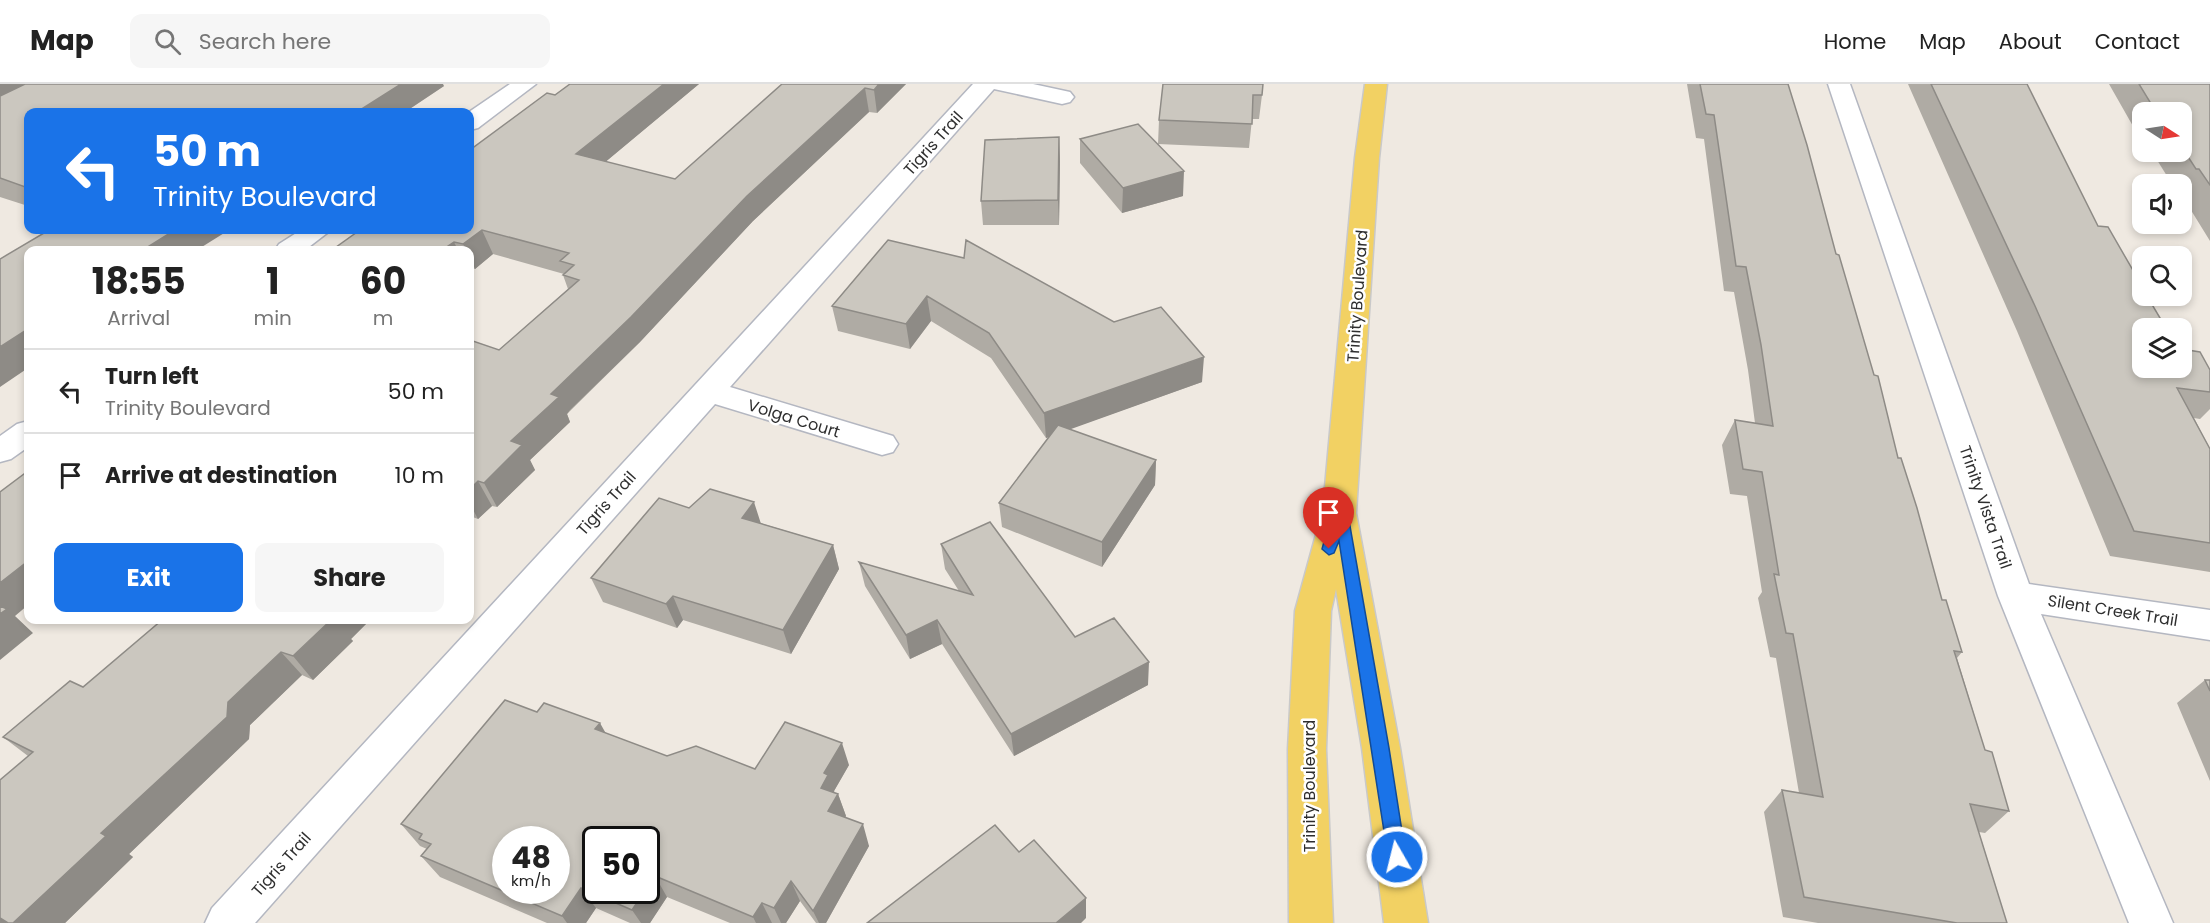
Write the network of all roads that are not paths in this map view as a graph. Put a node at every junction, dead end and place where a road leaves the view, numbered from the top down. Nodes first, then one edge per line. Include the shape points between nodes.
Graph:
1 (525, 84) edge
2 (986, 84) edge
3 (1000, 84) edge
4 (1376, 84) edge
5 (1839, 84) edge
6 (1062, 97) dead end
7 (474, 120) edge
8 (312, 234) edge
9 (294, 246) edge
10 (707, 391) junction
11 (24, 435) edge
12 (882, 444) dead end
13 (0, 451) edge
14 (1340, 509) junction
15 (2016, 596) junction
16 (2210, 625) edge
17 (227, 923) edge
18 (1311, 923) edge
19 (1406, 923) edge
20 (2151, 923) edge

1 - 7 street
2 - 10 street, Tigris Trail
3 - 6 street
4 - 14 main road, Trinity Boulevard
5 - 15 street, Trinity Vista Trail
8 - 9 street
10 - 12 street, Volga Court
10 - 17 street, Tigris Trail
11 - 13 street
14 - 18 main road, Trinity Boulevard via 1313,610 1307,749
14 - 19 main road, Trinity Boulevard
15 - 16 street, Silent Creek Trail
15 - 20 street, Trinity Vista Trail

